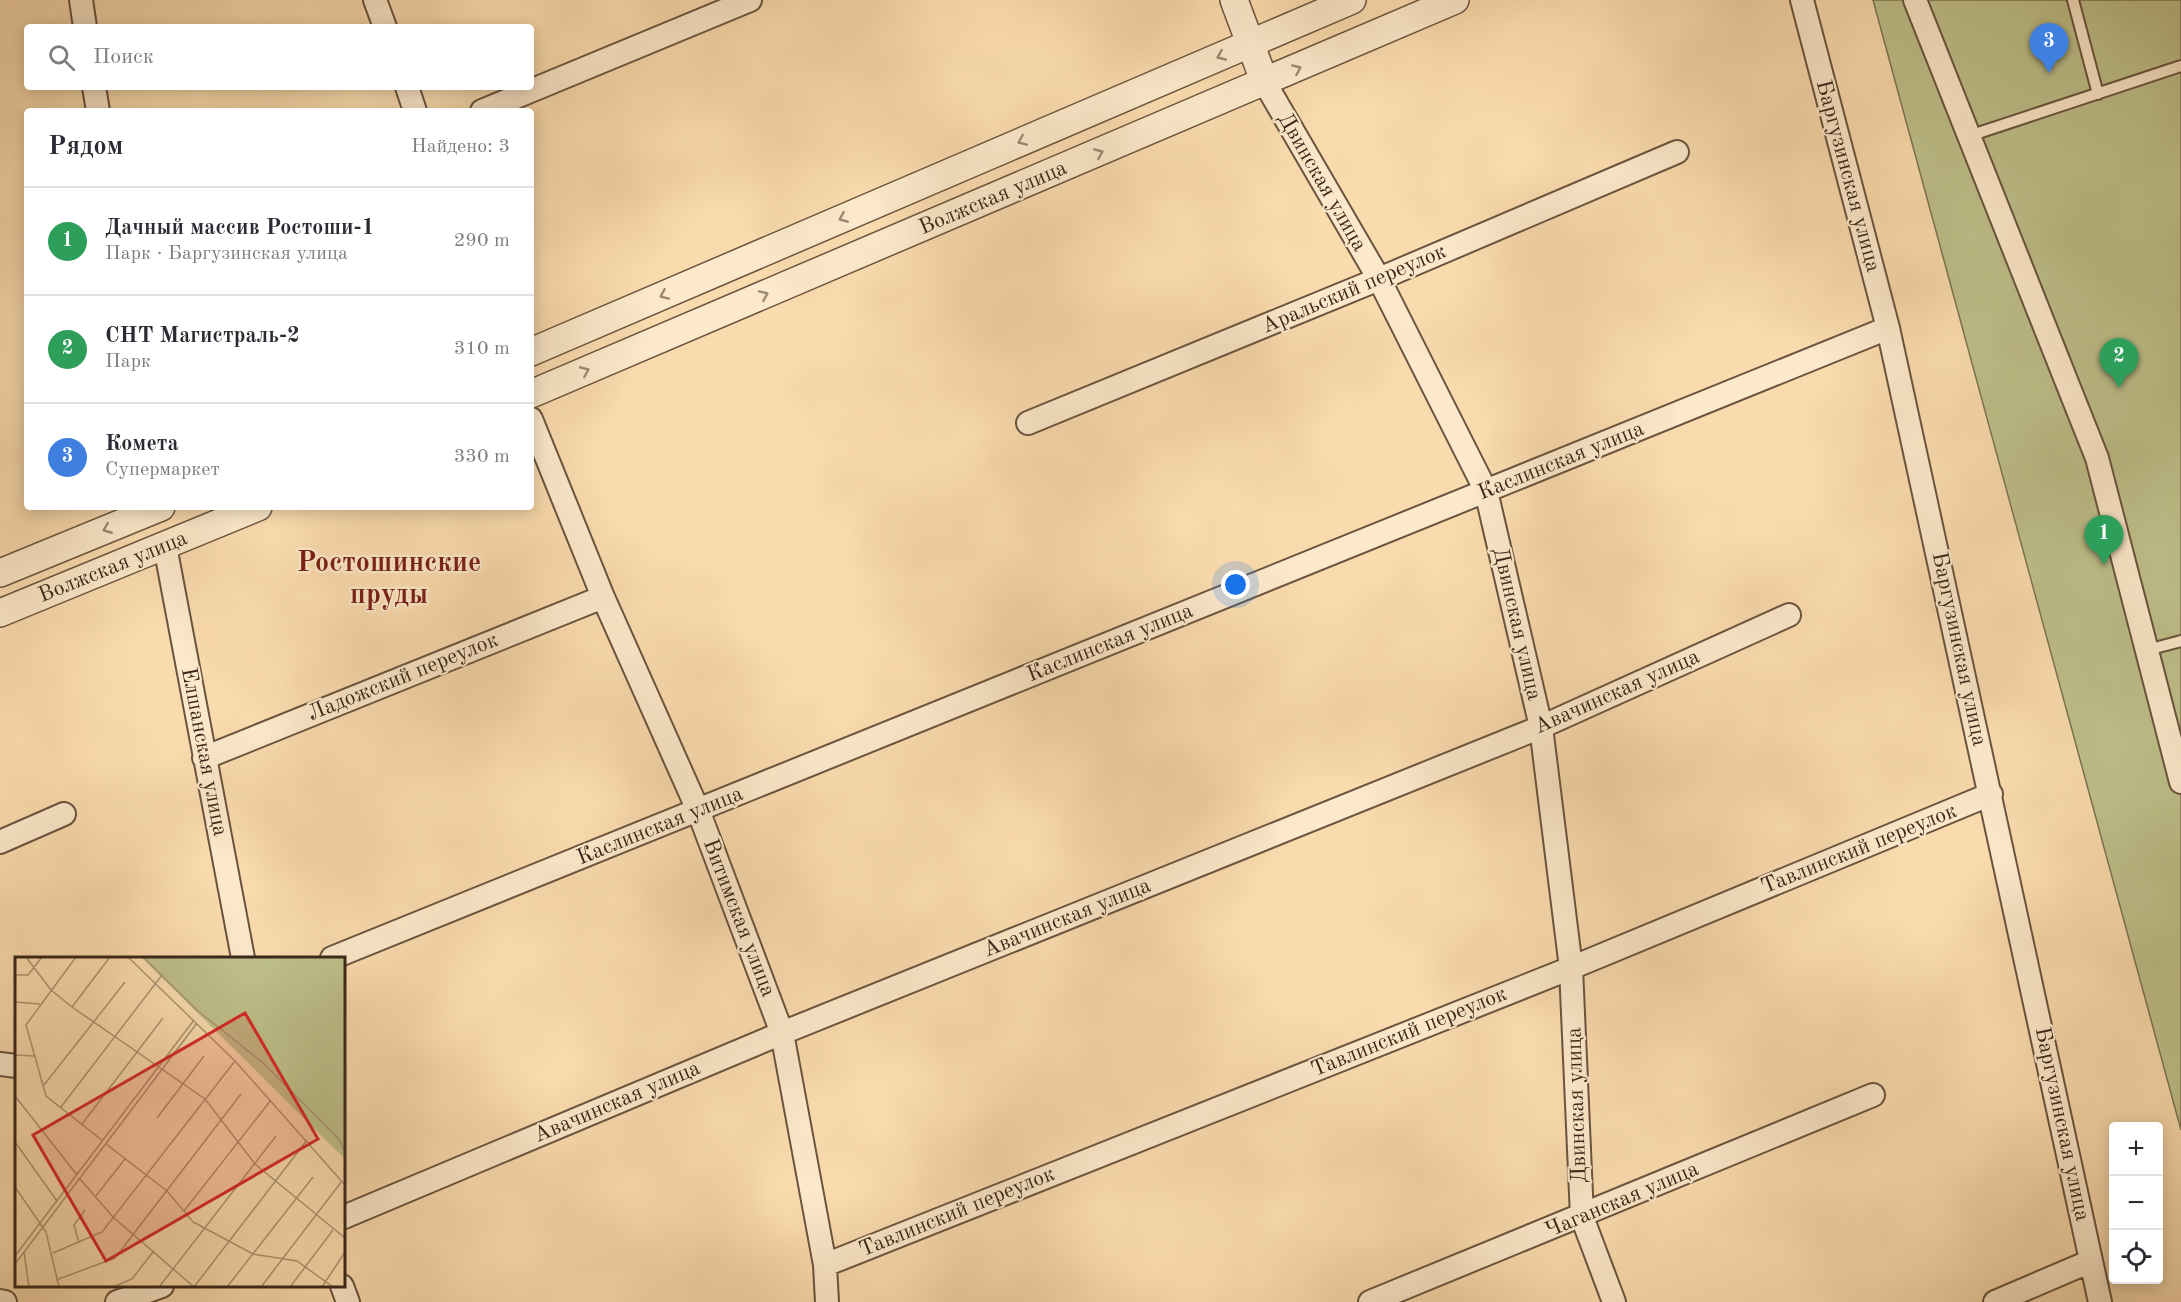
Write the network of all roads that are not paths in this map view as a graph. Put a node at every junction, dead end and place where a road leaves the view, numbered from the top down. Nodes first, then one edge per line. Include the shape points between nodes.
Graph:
1 (81, 0) edge
2 (375, 0) edge
3 (750, 0) edge
4 (1234, 0) edge
5 (1352, 0) edge
6 (1455, 0) edge
7 (1802, 0) edge
8 (1915, 0) edge
9 (2073, 0) edge
10 (85, 24) edge
11 (384, 24) edge
12 (1251, 44) junction
13 (2181, 66) edge
14 (1264, 83) junction
15 (534, 89) edge
16 (94, 90) edge
17 (408, 90) edge
18 (533, 90) edge
19 (2098, 94) junction
20 (98, 108) edge
21 (415, 108) edge
22 (489, 108) edge
23 (1969, 136) junction
24 (1677, 152) dead end
25 (1379, 279) junction
26 (1888, 328) junction
27 (534, 351) edge
28 (534, 393) edge
29 (1028, 423) dead end
30 (534, 426) edge
31 (1486, 491) junction
32 (153, 510) edge
33 (251, 510) edge
34 (165, 546) junction
35 (0, 573) edge
36 (603, 597) junction
37 (0, 613) edge
38 (1789, 615) dead end
39 (2181, 641) edge
40 (2147, 650) junction
41 (1541, 728) junction
42 (204, 758) junction
43 (2181, 782) edge
44 (1991, 794) junction
45 (698, 810) junction
46 (64, 814) dead end
47 (0, 842) edge
48 (243, 957) edge
49 (334, 957) edge
50 (1571, 968) junction
51 (782, 1033) junction
52 (0, 1064) edge
53 (15, 1066) edge
54 (1873, 1095) dead end
55 (345, 1217) edge
56 (1582, 1217) junction
57 (2091, 1261) junction
58 (825, 1264) junction
59 (159, 1287) edge
60 (342, 1287) edge
61 (0, 1301) edge
62 (5, 1302) edge
63 (117, 1302) edge
64 (348, 1302) edge
65 (827, 1302) edge
66 (1370, 1302) edge
67 (1614, 1302) edge
68 (1995, 1302) edge
69 (2100, 1302) edge

1 - 10 street
2 - 11 street
3 - 15 street
4 - 12 street, Двинская улица
5 - 12 street, Волжская улица
14 -> 6 street, Волжская улица
7 - 26 street, Баргузинская улица
8 - 23 street
9 - 19 lane
12 - 14 street, Двинская улица
12 -> 27 street, Волжская улица
13 - 19 lane
14 - 25 street, Двинская улица
28 -> 14 street, Волжская улица
16 - 20 street
17 - 21 street
18 - 22 street
19 - 23 lane
23 - 40 street via 2097,458
24 - 25 street, Аральский переулок
25 - 29 street, Аральский переулок
25 - 31 street, Двинская улица
26 - 31 street, Каслинская улица
26 - 44 street, Баргузинская улица
30 - 36 street, Витимская улица
31 - 41 street, Двинская улица
31 - 45 street, Каслинская улица
32 -> 35 street, Волжская улица
33 - 34 street, Волжская улица
34 - 37 street, Волжская улица
34 - 42 street, Елшанская улица
36 - 42 street, Ладожский переулок
36 - 45 street, Витимская улица
38 - 41 street, Авачинская улица
39 - 40 lane
40 - 43 street
41 - 50 street, Двинская улица
41 - 51 street, Авачинская улица
42 - 48 street, Елшанская улица
44 - 50 street, Тавлинский переулок
44 - 57 street, Баргузинская улица
45 - 49 street, Каслинская улица
45 - 51 street, Витимская улица
46 - 47 street
50 - 56 street, Двинская улица
50 - 58 street, Тавлинский переулок
51 - 55 street, Авачинская улица
51 - 58 street, Витимская улица
52 - 53 street
54 - 56 street, Чаганская улица
56 - 66 street, Чаганская улица
56 - 67 street, Двинская улица
57 - 68 street
57 - 69 street, Баргузинская улица
58 - 65 street, Витимская улица
59 - 63 street
60 - 64 street
61 - 62 street

